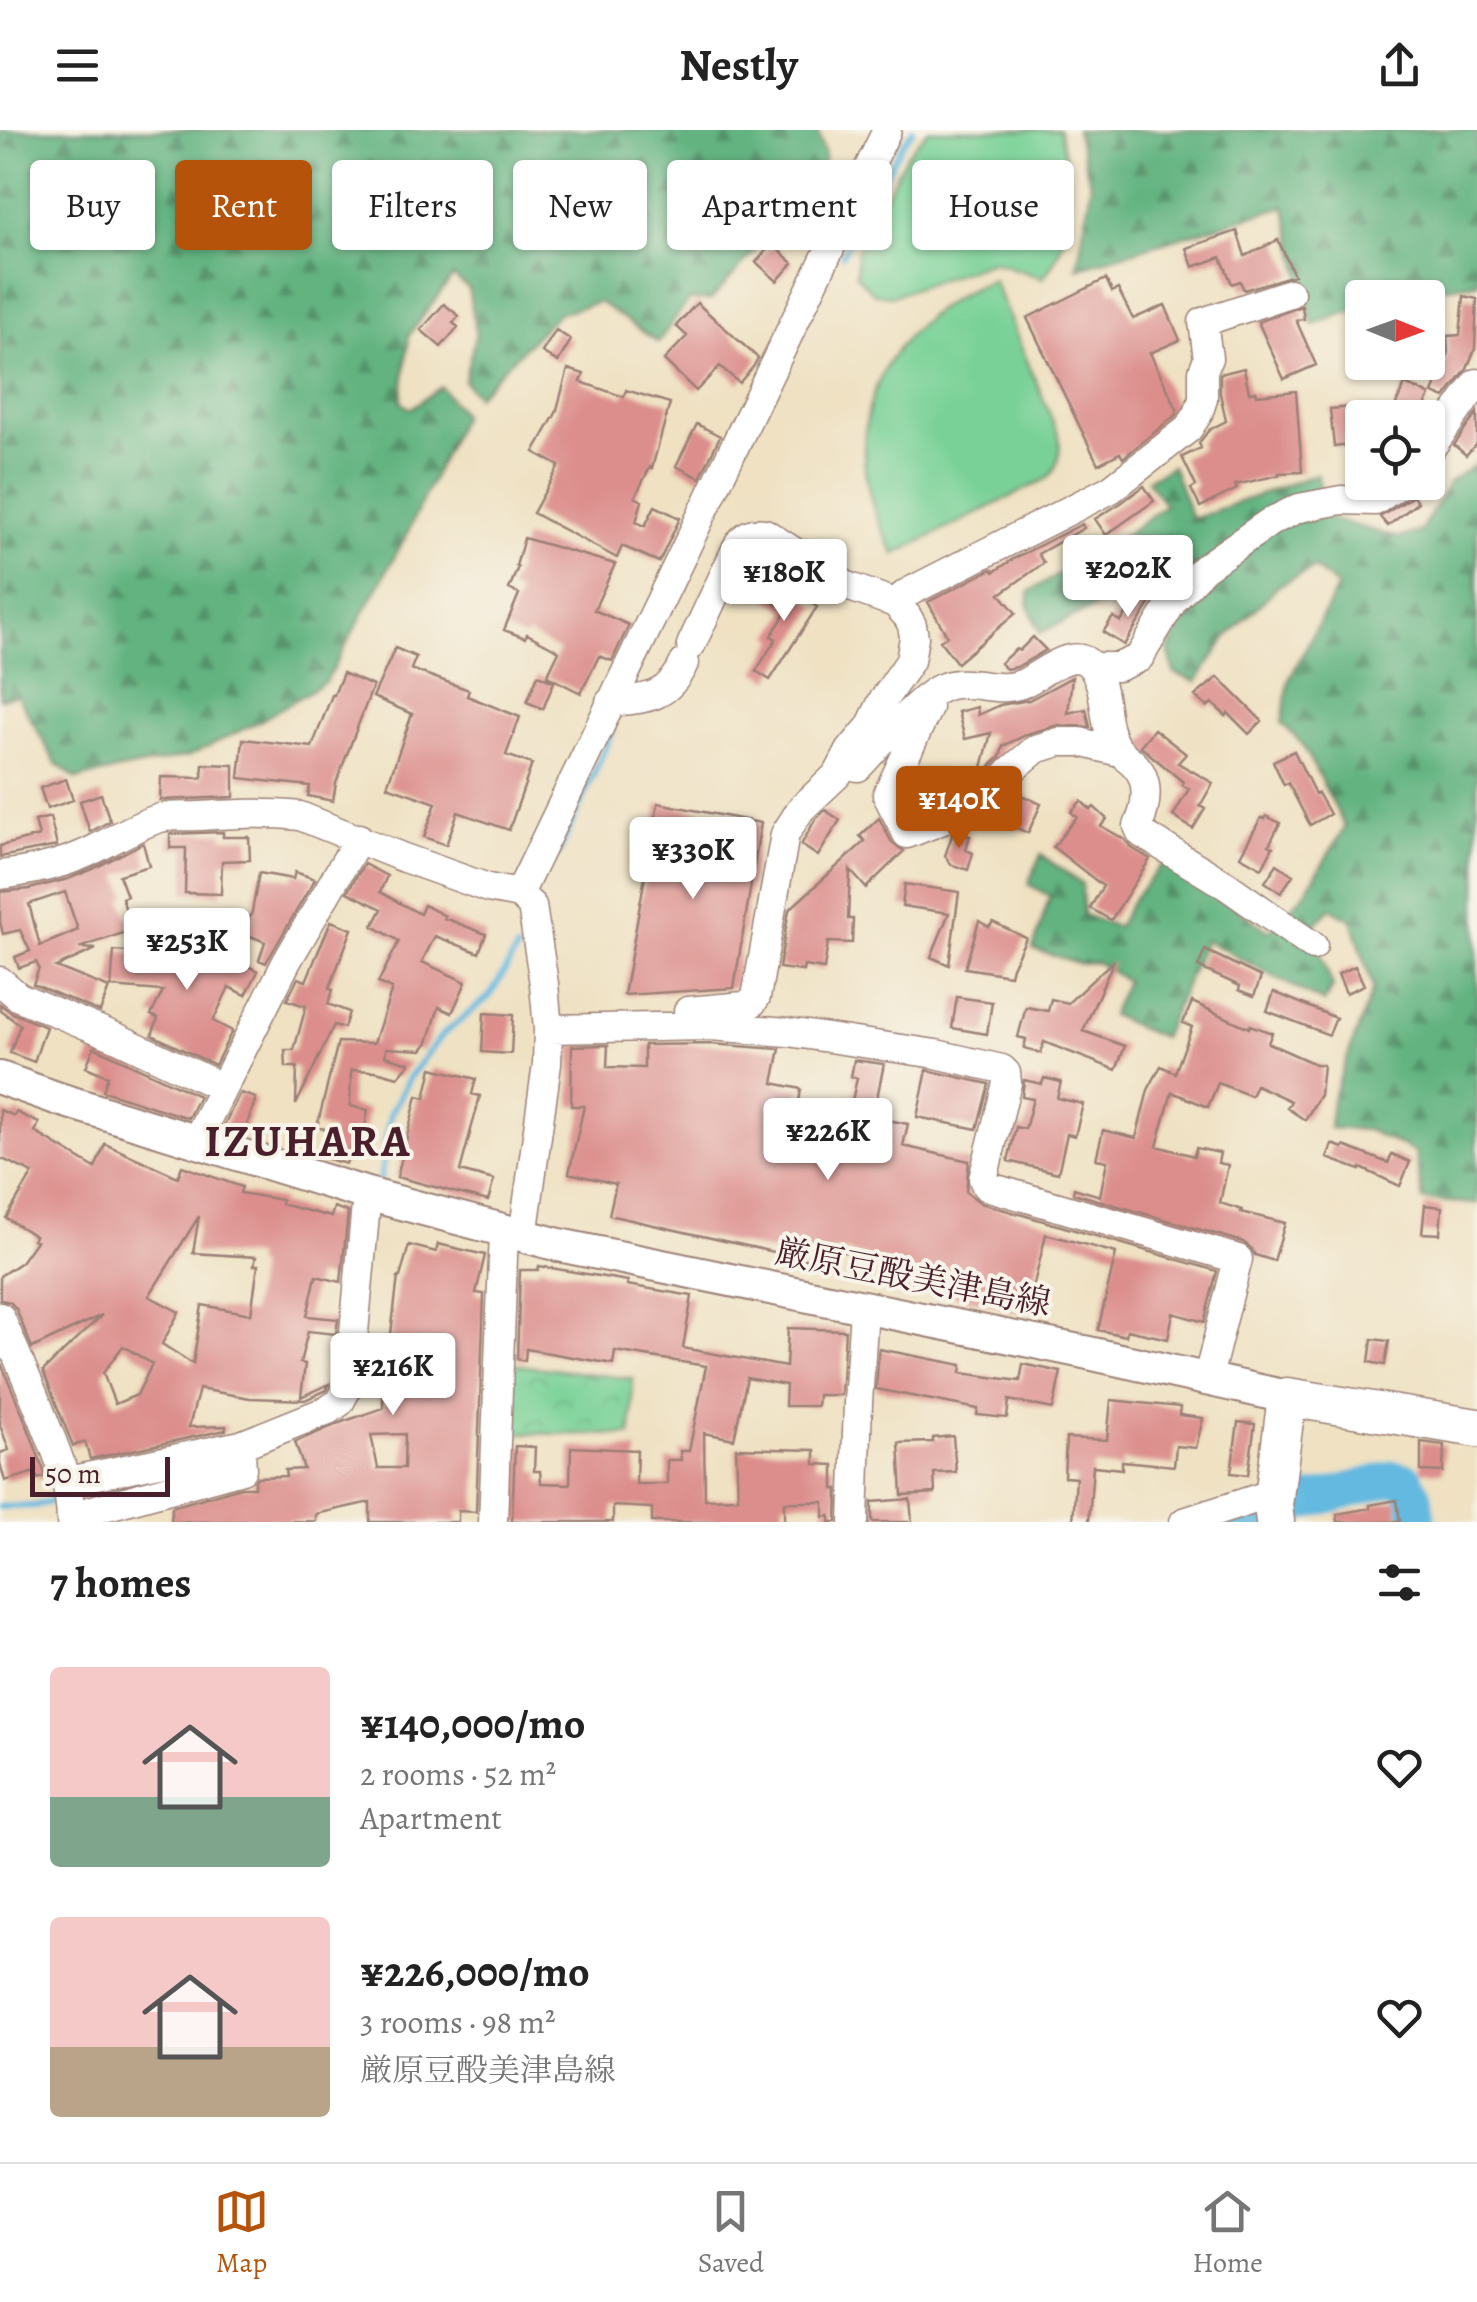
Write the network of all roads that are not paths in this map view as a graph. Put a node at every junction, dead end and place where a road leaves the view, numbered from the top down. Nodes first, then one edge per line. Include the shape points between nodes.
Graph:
1 (864, 130) edge
2 (887, 130) edge
3 (868, 160) edge
4 (872, 160) edge
5 (830, 250) edge
6 (1290, 292) dead end
7 (1477, 383) edge
8 (1445, 428) edge
9 (1377, 500) edge
10 (895, 603) junction
11 (1139, 658) junction
12 (1092, 666) junction
13 (926, 697) junction
14 (610, 702) junction
15 (1105, 707) junction
16 (1119, 752) junction
17 (838, 774) junction
18 (359, 838) junction
19 (0, 876) edge
20 (519, 894) junction
21 (1313, 946) dead end
22 (0, 981) edge
23 (548, 1029) junction
24 (0, 1078) edge
25 (217, 1086) dead end
26 (196, 1140) junction
27 (375, 1196) junction
28 (514, 1233) junction
29 (864, 1308) junction
30 (0, 1318) edge
31 (1207, 1380) junction
32 (1287, 1397) junction
33 (1477, 1428) edge
34 (242, 1458) dead end
35 (70, 1503) edge
36 (1274, 1507) edge
37 (493, 1522) edge
38 (854, 1522) edge
39 (1184, 1522) edge

1 - 3 street
2 - 4 street
5 - 14 street
6 - 10 street via 1202,322 1208,358 1203,399 1173,442 1111,489
7 - 8 street
9 - 11 street via 1298,508 1270,522 1204,568 1173,601
10 - 14 street via 847,586 765,534 751,533 739,543 678,676 650,698
10 - 17 street via 912,625 910,661
11 - 12 street via 1118,667
11 - 15 street
12 - 13 street via 1070,660 1016,686 956,683
12 - 15 street
13 - 16 street via 928,710 887,795 907,834 978,806 1036,749 1080,742
13 - 17 street via 856,769
14 - 20 street
15 - 16 street
16 - 21 street via 1145,784 1142,833
17 - 23 street via 785,834 752,1003 580,1019
18 - 19 street via 284,814 170,816 61,863
18 - 20 street
18 - 26 street
20 - 23 street via 532,906 537,927
22 - 25 street via 19,997
23 - 28 street via 544,1096
23 - 31 street via 710,1026 788,1032 1002,1069 1007,1083 986,1186 1238,1259
24 - 26 main road, 厳原豆酘美津島線
26 - 27 main road, 厳原豆酘美津島線
27 - 28 main road, 厳原豆酘美津島線
27 - 35 street via 350,1374 340,1402
28 - 29 main road, 厳原豆酘美津島線
28 - 37 street
29 - 31 main road, 厳原豆酘美津島線
29 - 38 street
30 - 35 street via 29,1380
31 - 32 main road, 厳原豆酘美津島線
32 - 33 highway
32 - 36 highway
34 - 35 street via 242,1469
36 - 39 street

